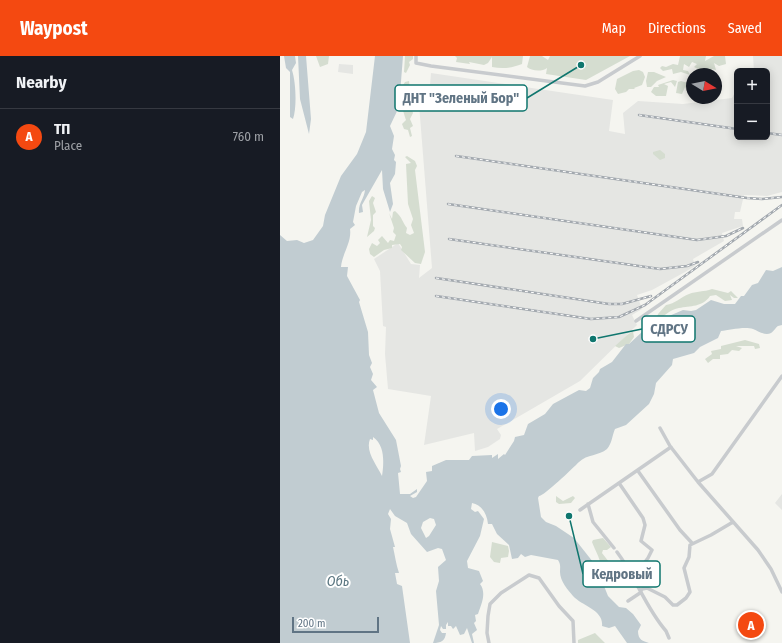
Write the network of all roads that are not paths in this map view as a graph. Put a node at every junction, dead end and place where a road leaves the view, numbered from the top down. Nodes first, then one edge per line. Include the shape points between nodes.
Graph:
1 (416, 56) edge
2 (640, 56) edge
3 (782, 220) edge
4 (636, 320) dead end
5 (782, 376) edge
6 (660, 428) dead end
7 (671, 447) junction
8 (638, 471) junction
9 (698, 482) junction
10 (619, 483) junction
11 (588, 504) junction
12 (580, 510) dead end
13 (733, 522) junction
14 (692, 543) junction
15 (614, 548) dead end
16 (617, 552) dead end
17 (629, 569) junction
18 (636, 574) junction
19 (647, 588) junction
20 (782, 592) edge
21 (640, 593) junction
22 (628, 601) dead end
23 (669, 638) dead end
24 (489, 643) edge
25 (574, 643) edge

1 - 2 street via 416,63 431,66 585,86 598,82
3 - 4 street
5 - 9 street via 712,474
6 - 7 street
7 - 8 street
7 - 9 street
8 - 10 street
8 - 14 street
9 - 13 street
10 - 11 street
10 - 18 street via 643,518 645,525 641,541 652,550
11 - 12 street
11 - 15 street via 593,522
13 - 14 street via 711,536
13 - 20 street via 767,562
14 - 19 street via 684,568 690,589 686,598 675,606 662,595
16 - 17 street
17 - 18 street
17 - 21 street
18 - 19 street
19 - 21 street via 642,589
21 - 22 street
21 - 23 street
24 - 25 street via 487,622 490,604 501,593 529,575 538,578 574,621

